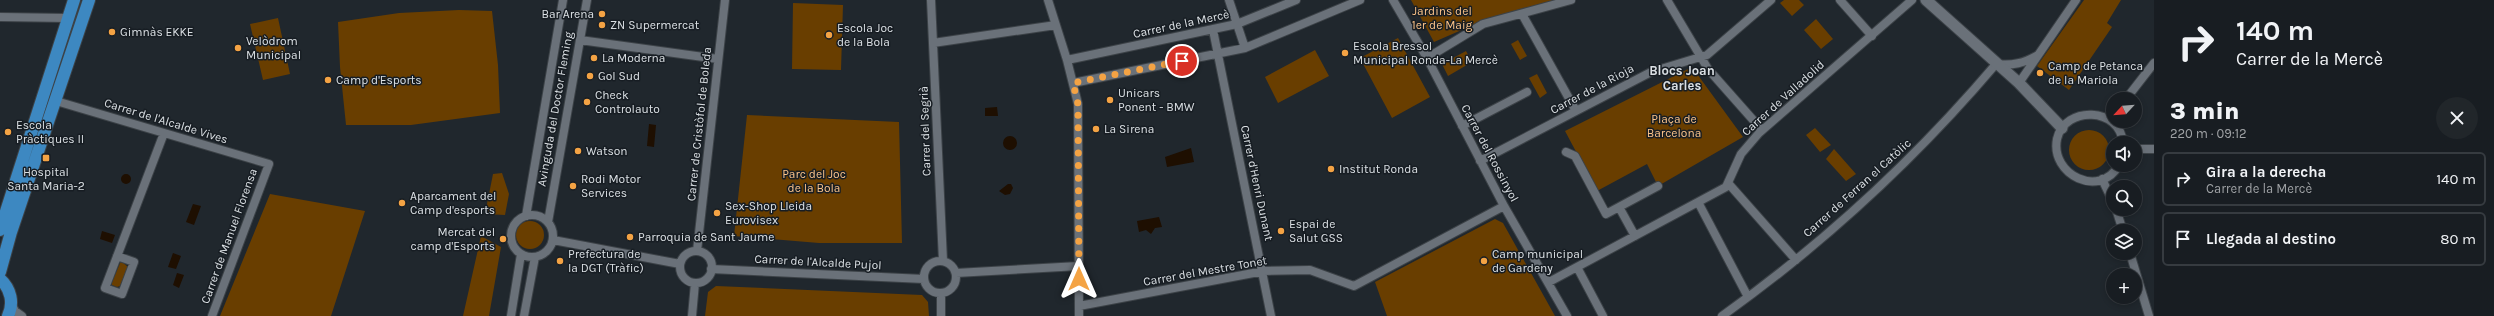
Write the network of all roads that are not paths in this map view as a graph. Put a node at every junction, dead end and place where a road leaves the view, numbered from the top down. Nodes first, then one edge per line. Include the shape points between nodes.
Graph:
1 (74, 0) edge
2 (89, 0) edge
3 (562, 0) edge
4 (587, 0) edge
5 (725, 0) edge
6 (931, 0) edge
7 (1048, 0) edge
8 (1229, 0) edge
9 (1296, 0) edge
10 (1360, 0) edge
11 (1393, 0) edge
12 (1571, 0) edge
13 (1771, 0) edge
14 (1840, 0) edge
15 (1912, 0) edge
16 (1926, 0) edge
17 (2076, 0) edge
18 (1670, 2) edge
19 (1522, 14) junction
20 (0, 17) edge
21 (68, 18) junction
22 (1237, 24) junction
23 (1056, 25) junction
24 (1213, 30) junction
25 (1872, 36) junction
26 (580, 40) junction
27 (933, 43) junction
28 (1245, 48) junction
29 (1219, 54) junction
30 (2038, 55) junction
31 (1700, 57) junction
32 (1427, 58) junction
33 (718, 59) junction
34 (1067, 60) junction
35 (2154, 63) edge
36 (1996, 64) junction
37 (1073, 83) junction
38 (2019, 83) junction
39 (1527, 92) dead end
40 (2131, 92) edge
41 (56, 101) junction
42 (1576, 111) junction
43 (2106, 117) edge
44 (1462, 126) junction
45 (2062, 128) junction
46 (1762, 130) junction
47 (164, 134) junction
48 (2154, 149) edge
49 (2142, 150) edge
50 (1566, 152) dead end
51 (1480, 161) junction
52 (269, 164) joint
53 (2113, 172) edge
54 (2102, 179) junction
55 (1728, 183) junction
56 (1658, 186) dead end
57 (2106, 187) edge
58 (1698, 202) junction
59 (1504, 206) junction
60 (1619, 207) junction
61 (526, 216) junction
62 (548, 222) junction
63 (0, 230) edge
64 (1635, 236) junction
65 (553, 240) junction
66 (697, 251) junction
67 (521, 254) junction
68 (117, 256) junction
69 (535, 257) junction
70 (1796, 260) junction
71 (2132, 260) edge
72 (943, 261) junction
73 (680, 264) junction
74 (1079, 266) junction
75 (1577, 267) junction
76 (711, 269) junction
77 (1264, 271) junction
78 (0, 272) edge
79 (956, 273) junction
80 (0, 279) edge
81 (924, 279) junction
82 (1549, 282) junction
83 (695, 283) junction
84 (941, 294) junction
85 (1748, 297) junction
86 (11, 303) junction
87 (1079, 306) junction
88 (8, 316) edge
89 (22, 316) edge
90 (212, 316) edge
91 (511, 316) edge
92 (524, 316) edge
93 (692, 316) edge
94 (941, 316) edge
95 (1079, 316) edge
96 (1271, 316) edge
97 (1567, 316) edge
98 (1603, 316) edge
99 (1722, 316) edge
100 (2149, 316) edge

1 - 21 main road
2 - 41 main road
3 - 61 street, Avinguda del Doctor Fleming
4 - 26 street, Avinguda del Doctor Fleming
5 - 33 street, Carrer de Cristòfol de Boleda
6 - 27 street, Carrer del Segrià
7 - 23 street
8 - 22 street
9 - 22 street, Carrer de la Mercè
10 - 28 street
11 - 32 street, Carrer del Rossinyol
12 - 19 street
13 - 31 street, Carrer de la Rioja via 1712,52
14 - 25 street
15 - 25 street, Carrer de Valladolid
16 - 36 street
17 - 30 street
18 - 31 street
19 - 32 street via 1483,24
19 - 42 street
20 - 21 street
21 - 63 main road
22 - 24 street, Carrer de la Mercè
22 - 28 street
23 - 27 street
23 - 34 street
24 - 29 street, Carrer d'Henri Dunant
24 - 34 street, Carrer de la Mercè
25 - 46 street, Carrer de Valladolid
26 - 33 street
26 - 62 street, Avinguda del Doctor Fleming
27 - 72 street, Carrer del Segrià
28 - 29 street
29 - 37 street
29 - 77 street, Carrer d'Henri Dunant
30 - 36 street via 2010,66
30 - 38 street
31 - 42 street, Carrer de la Rioja via 1651,72
31 - 46 street
32 - 44 street, Carrer del Rossinyol
33 - 66 street, Carrer de Cristòfol de Boleda
34 - 37 street
35 - 40 street
36 - 38 street
36 - 70 street, Carrer de Ferran el Catòlic via 1917,150
37 - 74 street via 1078,104
38 - 45 street
39 - 44 street
41 - 47 street, Carrer de l'Alcalde Vives
41 - 78 main road
42 - 51 street, Carrer de la Rioja
43 - 45 street via 2084,114
44 - 51 street, Carrer del Rossinyol
45 - 54 street via 2057,138 2056,149 2063,168 2071,176 2081,180 2092,182
46 - 55 street, Carrer de Valladolid via 1741,154
47 - 52 street, Carrer de l'Alcalde Vives
47 - 68 street
48 - 49 street
50 - 60 street via 1575,156 1606,214
51 - 59 street, Carrer del Rossinyol
52 - 90 street, Carrer de Manuel Florensa
53 - 54 street
54 - 57 street
55 - 58 street via 1726,187
55 - 70 street
56 - 60 street
58 - 64 street
58 - 85 street
59 - 77 street, Carrer del Mestre Tonet via 1354,286 1310,270
59 - 82 street, Carrer del Rossinyol
60 - 64 street
61 - 62 street via 538,216
61 - 67 street via 515,224 512,231 512,242
62 - 65 street
64 - 75 street
65 - 69 street via 547,251
65 - 73 street
66 - 73 street via 688,253
66 - 76 street via 708,257
67 - 69 street
67 - 91 street
68 - 68 street via 105,288 122,294 134,262
69 - 92 street
70 - 85 street, Carrer de Ferran el Catòlic
71 - 100 street
72 - 79 street via 951,265
72 - 81 street via 929,265
73 - 83 street via 682,275
74 - 79 street
74 - 87 street
75 - 82 street
75 - 98 street
76 - 81 street, Carrer de l'Alcalde Pujol
76 - 83 street via 708,277
77 - 87 street, Carrer del Mestre Tonet
77 - 96 street, Carrer d'Henri Dunant
79 - 84 street via 954,287
80 - 86 main road via 8,288
81 - 84 street via 932,291
82 - 97 street, Carrer del Rossinyol
83 - 93 street
84 - 94 street
85 - 99 street, Carrer de Ferran el Catòlic
86 - 88 main road
86 - 89 street
87 - 95 street

